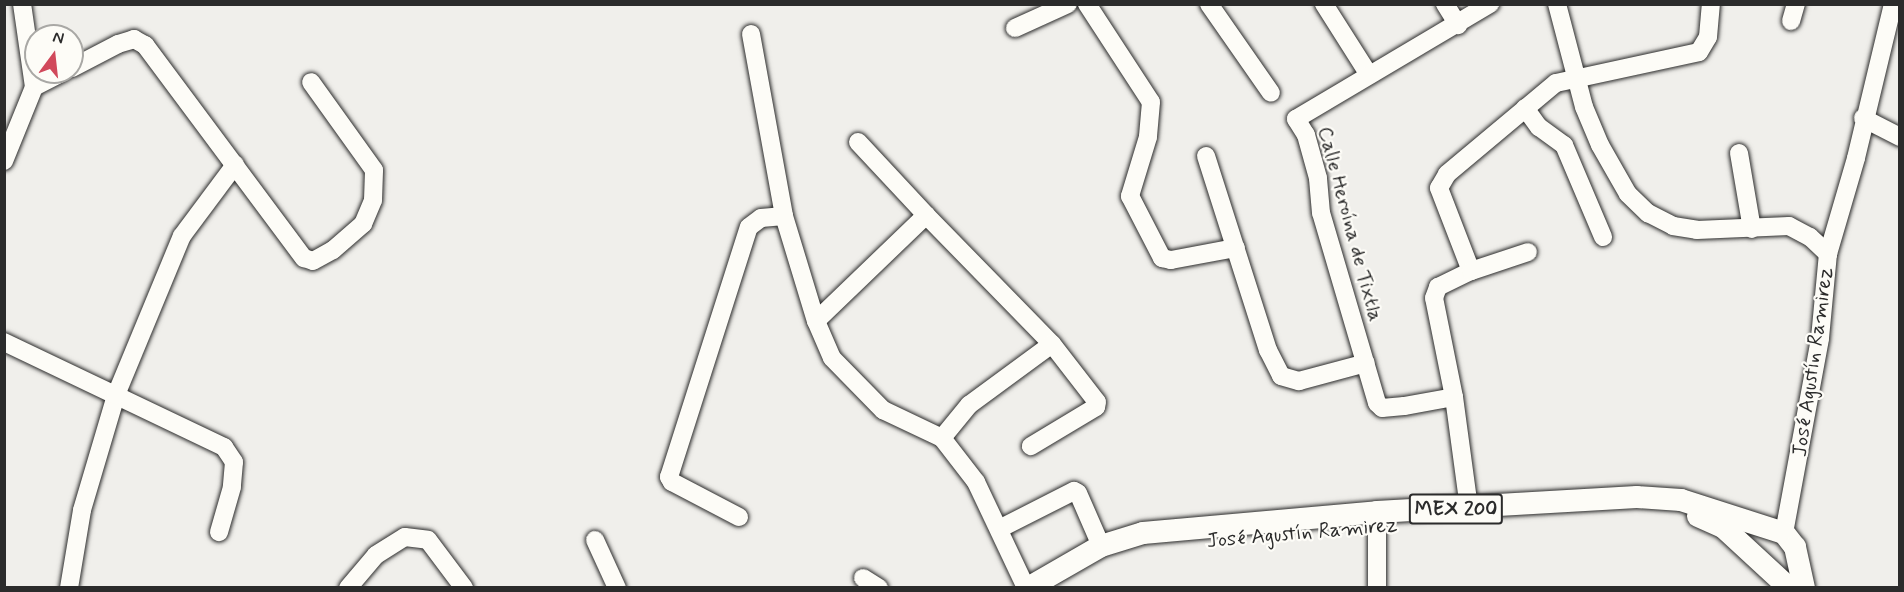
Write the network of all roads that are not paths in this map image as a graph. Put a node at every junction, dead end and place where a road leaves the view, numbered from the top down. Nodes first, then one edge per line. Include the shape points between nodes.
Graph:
1 (22, 4) edge
2 (1068, 4) edge
3 (1087, 4) edge
4 (1209, 4) edge
5 (1324, 4) edge
6 (1445, 4) edge
7 (1490, 4) edge
8 (1557, 4) edge
9 (1712, 4) edge
10 (1893, 4) edge
11 (1458, 25) junction
12 (1015, 28) dead end
13 (751, 34) dead end
14 (84, 62) edge
15 (1369, 75) junction
16 (1578, 76) junction
17 (311, 82) dead end
18 (40, 84) edge
19 (34, 87) junction
20 (1271, 93) dead end
21 (1525, 108) junction
22 (1863, 118) junction
23 (10, 133) edge
24 (1899, 137) edge
25 (858, 142) dead end
26 (1739, 153) dead end
27 (1206, 156) dead end
28 (4, 161) edge
29 (235, 165) junction
30 (926, 215) junction
31 (784, 216) junction
32 (1752, 229) junction
33 (1603, 237) dead end
34 (1236, 248) junction
35 (1528, 252) dead end
36 (1828, 254) junction
37 (1471, 271) junction
38 (816, 321) junction
39 (4, 342) edge
40 (1052, 344) junction
41 (1366, 363) junction
42 (116, 396) junction
43 (1454, 397) junction
44 (942, 438) junction
45 (1031, 446) dead end
46 (1469, 508) junction
47 (739, 517) dead end
48 (1378, 520) junction
49 (1000, 528) junction
50 (219, 531) dead end
51 (1779, 531) junction
52 (595, 540) dead end
53 (1101, 546) junction
54 (1797, 554) junction
55 (1764, 563) junction
56 (354, 585) edge
57 (69, 588) edge
58 (464, 588) edge
59 (617, 588) edge
60 (1027, 588) edge
61 (1049, 588) edge
62 (1377, 588) edge
63 (1789, 588) edge
64 (1804, 588) edge

1 - 19 street
2 - 12 street
3 - 34 street via 1151,102 1148,137 1130,195 1162,258 1171,260
4 - 20 street
5 - 15 street
6 - 11 street
7 - 11 street
8 - 16 street, José Agustín Ramirez
9 - 16 street via 1708,37 1698,51
10 - 22 street
11 - 15 street
13 - 31 street
14 - 29 street via 134,39 145,45
15 - 41 street, Calle Heroína de Tixtla via 1296,119 1306,135 1318,178 1321,213
16 - 21 street via 1556,83
16 - 32 street, José Agustín Ramirez via 1584,107 1610,165 1628,194 1648,213 1673,226
17 - 29 street via 374,170 373,200 363,224 333,250 313,261 304,258
18 - 19 street
19 - 23 street
21 - 33 street via 1539,127 1564,145
21 - 37 street via 1447,174 1439,188
22 - 24 street
22 - 36 street via 1856,158
23 - 28 street
25 - 30 street
26 - 32 street
27 - 34 street
29 - 42 street via 182,236
30 - 38 street
30 - 40 street
31 - 38 street
31 - 47 street via 761,218 749,226 669,477
32 - 36 street, José Agustín Ramirez via 1789,226 1810,237
34 - 41 street via 1268,350 1281,376 1299,381
35 - 37 street
36 - 51 street, José Agustín Ramirez via 1820,338
37 - 43 street via 1438,287 1434,298
38 - 44 street via 832,358 883,410
39 - 42 street
40 - 44 street via 969,405
40 - 45 street via 1097,402
41 - 43 street, Calle Heroína de Tixtla via 1382,408
42 - 50 street via 224,447 234,462 232,487
42 - 57 street via 82,510
43 - 46 street
44 - 49 street via 976,482
46 - 48 main road, José Agustín Ramirez / MEX 200
46 - 51 main road, José Agustín Ramirez / MEX 200 via 1638,497 1681,500
48 - 53 main road, José Agustín Ramirez / MEX 200 via 1143,534
48 - 55 main road, José Agustín Ramirez / MEX 200 via 1431,521 1640,509 1686,512 1723,526
48 - 61 main road, José Agustín Ramirez / MEX 200 via 1145,546 1080,567
48 - 62 street
49 - 53 street via 1074,492 1078,493
49 - 60 street
51 - 54 main road
51 - 55 main road
52 - 59 street
53 - 60 main road, José Agustín Ramirez / MEX 200
54 - 55 main road via 1783,566
54 - 64 main road
55 - 63 main road, José Agustín Ramirez / MEX 200
56 - 58 street via 376,555 405,537 428,540

